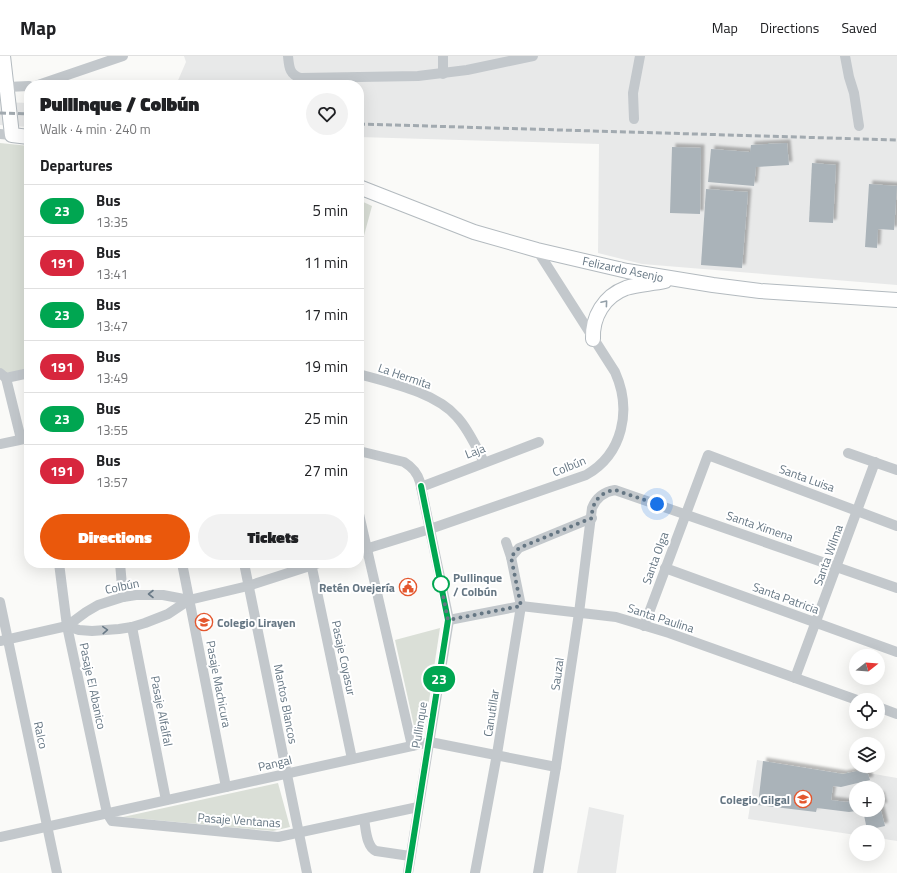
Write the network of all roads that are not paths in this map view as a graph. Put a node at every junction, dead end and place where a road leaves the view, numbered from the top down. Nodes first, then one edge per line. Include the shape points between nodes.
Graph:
1 (123, 56) edge
2 (288, 56) edge
3 (443, 56) edge
4 (534, 56) edge
5 (640, 56) edge
6 (845, 56) edge
7 (2, 58) edge
8 (443, 74) junction
9 (53, 80) edge
10 (317, 80) edge
11 (344, 80) edge
12 (24, 86) edge
13 (7, 87) junction
14 (634, 119) dead end
15 (859, 126) dead end
16 (6, 135) edge
17 (24, 137) edge
18 (364, 189) edge
19 (537, 250) junction
20 (675, 280) junction
21 (897, 300) edge
22 (593, 339) junction
23 (24, 374) edge
24 (3, 376) edge
25 (364, 376) edge
26 (24, 430) edge
27 (24, 439) edge
28 (539, 442) dead end
29 (0, 444) edge
30 (364, 452) edge
31 (848, 453) dead end
32 (708, 455) joint
33 (484, 462) junction
34 (875, 462) junction
35 (897, 470) edge
36 (421, 486) junction
37 (615, 490) joint
38 (857, 511) junction
39 (686, 514) junction
40 (592, 518) junction
41 (897, 526) edge
42 (430, 529) junction
43 (506, 542) dead end
44 (364, 550) edge
45 (364, 554) edge
46 (511, 557) junction
47 (837, 567) junction
48 (60, 568) edge
49 (120, 568) edge
50 (183, 568) edge
51 (245, 568) edge
52 (302, 568) edge
53 (315, 568) edge
54 (665, 568) junction
55 (248, 586) junction
56 (897, 588) edge
57 (123, 597) junction
58 (189, 600) junction
59 (0, 602) edge
60 (521, 606) junction
61 (579, 613) junction
62 (448, 620) junction
63 (817, 623) junction
64 (67, 626) junction
65 (644, 626) junction
66 (132, 627) junction
67 (4, 640) edge
68 (897, 652) edge
69 (796, 678) junction
70 (849, 697) edge
71 (885, 710) edge
72 (897, 714) edge
73 (430, 742) junction
74 (412, 746) junction
75 (498, 754) junction
76 (352, 759) junction
77 (556, 767) junction
78 (286, 774) junction
79 (226, 787) junction
80 (166, 800) junction
81 (418, 807) junction
82 (107, 813) junction
83 (364, 819) junction
84 (47, 827) junction
85 (299, 833) junction
86 (0, 837) edge
87 (410, 856) junction
88 (57, 873) edge
89 (307, 873) edge
90 (408, 873) edge
91 (475, 873) edge
92 (538, 873) edge

1 - 9 street
2 - 10 street via 289,69 295,76
3 - 8 street
4 - 8 street
5 - 14 street via 634,93
6 - 15 street
7 - 13 street
8 - 11 street
12 - 13 street
13 - 16 street
16 - 17 street
18 - 19 street, Felizardo Asenjo via 474,232
19 - 20 street, Felizardo Asenjo
19 - 22 street, Colbún
20 - 21 street, Felizardo Asenjo via 760,291
22 -> 20 street via 593,327 598,312 613,295 632,287
22 - 42 street, Colbún via 615,372 623,400 621,429 613,448 597,469
23 - 24 street
24 - 26 street
25 - 33 street, La Hermita via 420,393 442,404 457,417
27 - 29 street
28 - 33 street, Laja
30 - 36 street, Pullinque via 404,462 416,473
31 - 34 street
32 - 38 street, Santa Luisa
32 - 39 street, Santa Olga
33 - 36 street, Laja
34 - 35 street
34 - 38 street, Santa Wilma
36 - 42 street, Pullinque
37 - 39 street, Santa Ximena
37 - 40 street, Sauzal via 597,499 592,508
38 - 41 street, Santa Luisa
38 - 47 street, Santa Wilma
39 - 47 street, Santa Ximena
39 - 54 street, Santa Olga
40 - 46 street via 519,548
40 - 61 street, Sauzal
42 - 44 street, Colbún
42 - 62 street, Pullinque
43 - 46 street, Canutillar
45 - 74 street
46 - 60 street, Canutillar
47 - 56 street, Santa Ximena
47 - 63 street, Santa Wilma
48 - 64 street, Pasaje El Abanico
49 - 57 street
50 - 58 street, Pasaje Machicura
51 - 55 street, Mantos Blancos
52 - 55 street, Colbún
53 - 76 street, Pasaje Coyasur
54 - 63 street, Santa Patricia
54 - 65 street, Santa Olga
55 - 58 street, Colbún
55 - 78 street, Mantos Blancos
58 -> 57 street, Colbún via 150,594
57 - 64 street, Colbún via 98,605
58 - 66 street, Colbún via 168,614
58 - 79 street, Pasaje Machicura
59 - 67 street, Ralco
60 - 61 street, Santa Paulina
60 - 62 street, Santa Paulina
60 - 75 street, Canutillar
61 - 65 street, Santa Paulina via 616,617
61 - 77 street, Sauzal
62 - 73 street, Pullinque
63 - 68 street, Santa Patricia
63 - 69 street, Santa Wilma
64 -> 66 street, Colbún via 92,631
64 - 67 street, Colbún
64 - 82 street, Pasaje El Abanico
65 - 69 street, Santa Paulina
66 - 80 street, Pasaje Alfalfal
67 - 84 street, Ralco
69 - 70 street, Santa Paulina
71 - 72 street
73 - 74 street, Pangal
73 - 75 street, Pangal
73 - 81 street, Pullinque
74 - 76 street, Pangal
75 - 77 street, Pangal
75 - 91 street, Canutillar
76 - 78 street, Pangal
77 - 92 street, Sauzal
78 - 79 street, Pangal
78 - 85 street, Mantos Blancos
79 - 80 street, Pangal
80 - 82 street, Pangal
81 - 83 street, Pasaje Ventanas
81 - 87 street, Pullinque
82 - 84 street, Pangal
82 - 85 street, Pasaje Ventanas via 112,821 278,837
83 - 85 street, Pasaje Ventanas
83 - 87 street via 372,849
84 - 86 street, Pangal
84 - 88 street, Ralco
85 - 89 street, Mantos Blancos
87 - 90 street, Pullinque

